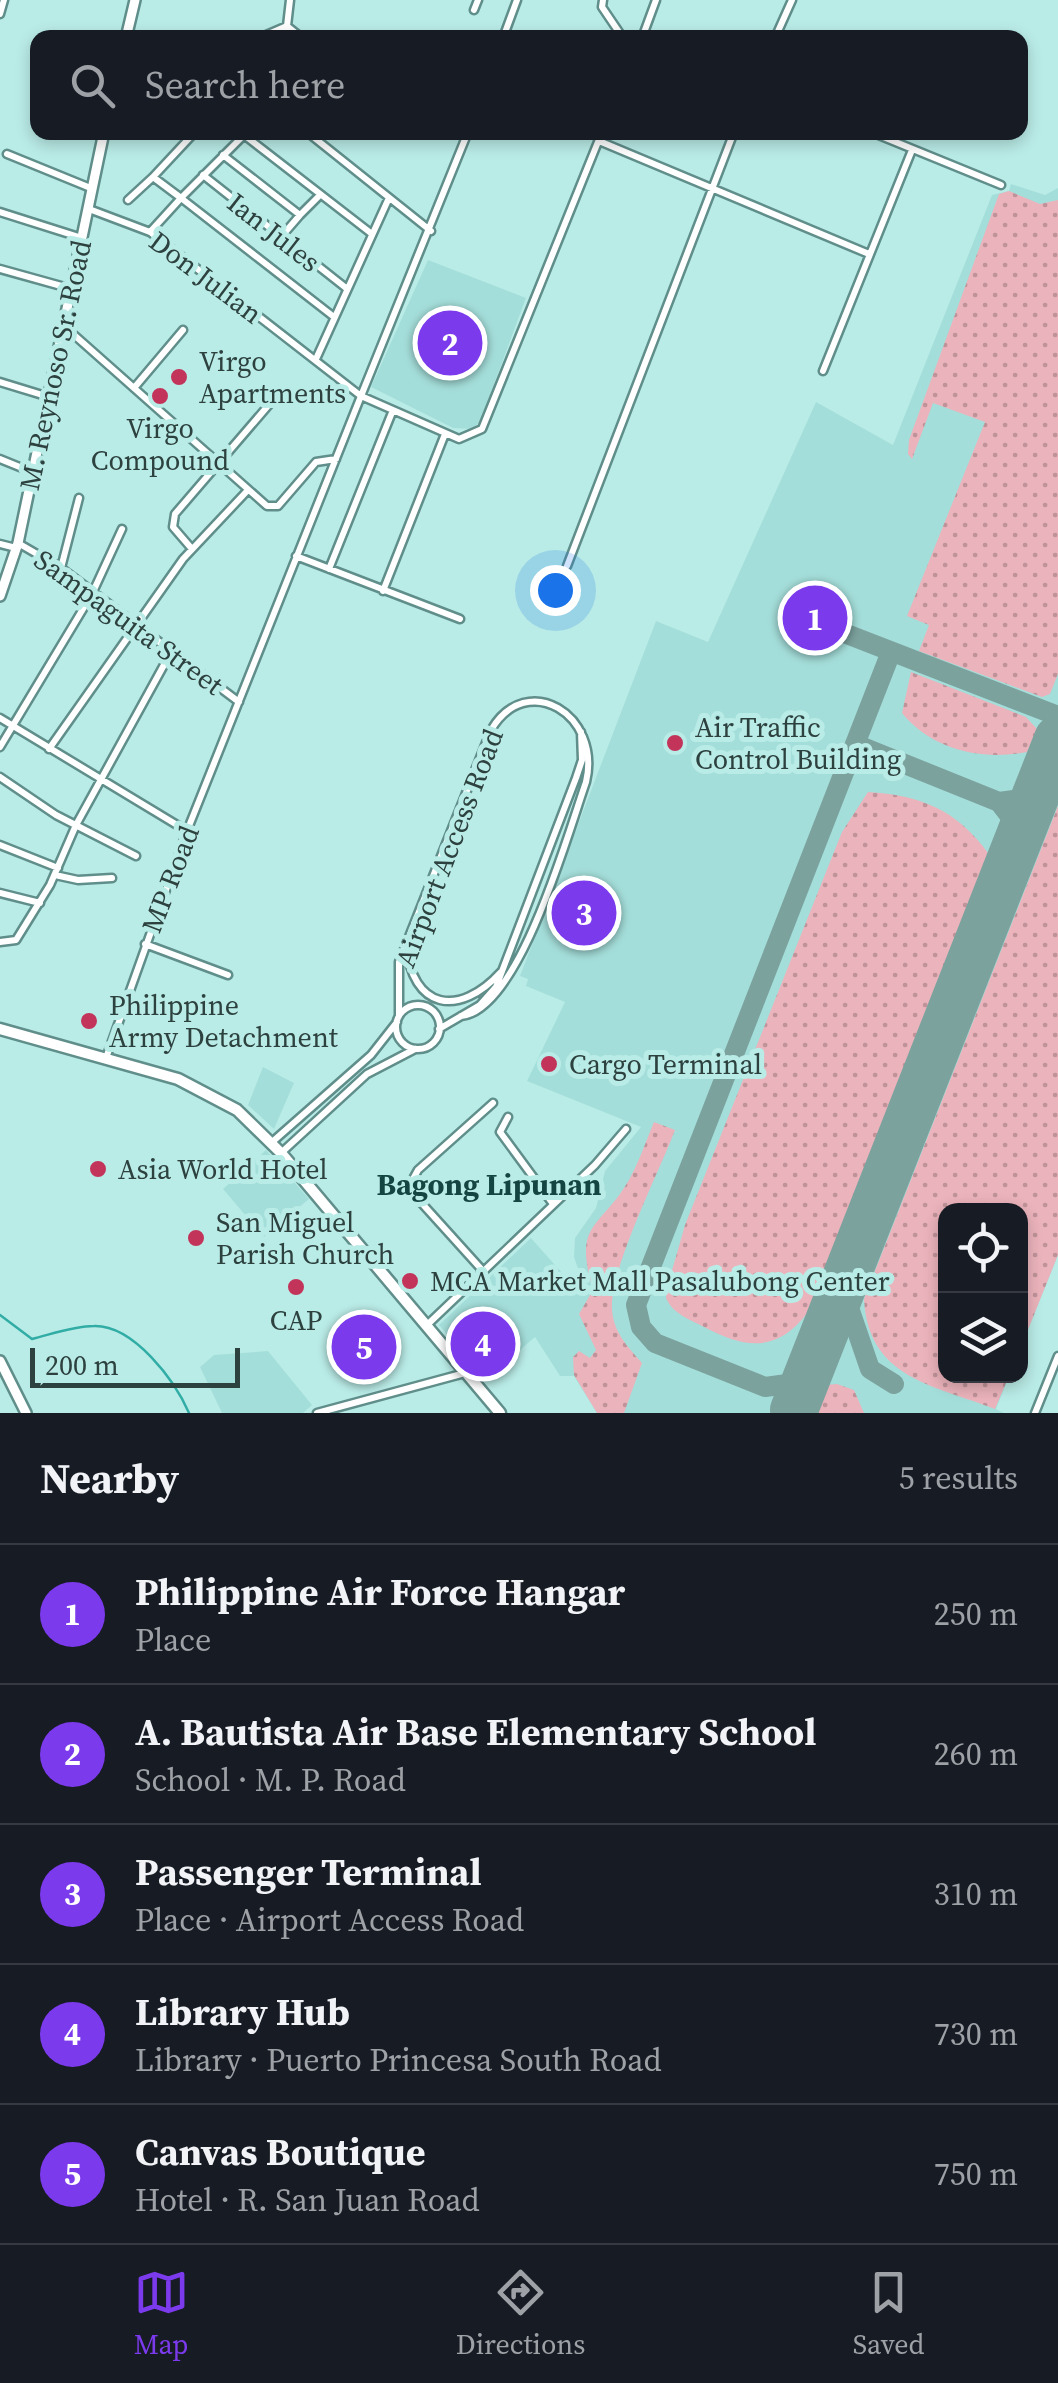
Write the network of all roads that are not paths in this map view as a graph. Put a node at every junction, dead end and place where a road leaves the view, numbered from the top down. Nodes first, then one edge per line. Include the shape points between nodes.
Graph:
1 (4, 0) edge
2 (134, 0) edge
3 (290, 0) edge
4 (478, 0) edge
5 (516, 0) edge
6 (603, 0) edge
7 (656, 0) edge
8 (792, 0) edge
9 (474, 10) dead end
10 (0, 14) edge
11 (286, 26) junction
12 (128, 30) edge
13 (277, 30) edge
14 (291, 30) edge
15 (506, 30) edge
16 (618, 30) edge
17 (645, 30) edge
18 (779, 30) edge
19 (103, 140) edge
20 (189, 140) edge
21 (239, 140) edge
22 (252, 140) edge
23 (317, 140) edge
24 (465, 140) edge
25 (599, 140) edge
26 (607, 140) edge
27 (731, 140) edge
28 (889, 140) edge
29 (912, 150) junction
30 (7, 154) dead end
31 (224, 155) junction
32 (203, 176) junction
33 (153, 178) junction
34 (1001, 185) dead end
35 (712, 188) junction
36 (94, 190) junction
37 (320, 195) junction
38 (181, 198) junction
39 (128, 200) dead end
40 (388, 200) junction
41 (89, 209) junction
42 (0, 212) edge
43 (300, 216) junction
44 (431, 231) junction
45 (150, 232) junction
46 (372, 234) junction
47 (281, 237) junction
48 (82, 238) junction
49 (869, 254) junction
50 (0, 269) edge
51 (346, 288) junction
52 (72, 290) junction
53 (334, 317) junction
54 (64, 326) junction
55 (184, 330) dead end
56 (316, 359) junction
57 (823, 371) dead end
58 (0, 382) edge
59 (134, 388) junction
60 (279, 393) dead end
61 (361, 396) junction
62 (49, 397) junction
63 (393, 410) junction
64 (445, 434) junction
65 (0, 459) edge
66 (336, 459) junction
67 (217, 464) junction
68 (32, 472) junction
69 (248, 490) junction
70 (79, 498) dead end
71 (122, 529) dead end
72 (0, 544) edge
73 (17, 545) junction
74 (192, 548) junction
75 (296, 556) junction
76 (566, 566) dead end
77 (60, 568) junction
78 (329, 569) junction
79 (384, 591) junction
80 (92, 594) junction
81 (0, 596) edge
82 (460, 618) dead end
83 (134, 626) junction
84 (170, 654) junction
85 (239, 702) junction
86 (0, 718) edge
87 (12, 726) junction
88 (581, 731) junction
89 (0, 746) edge
90 (49, 750) junction
91 (0, 777) edge
92 (100, 779) junction
93 (76, 824) junction
94 (187, 831) junction
95 (0, 845) edge
96 (136, 856) dead end
97 (57, 871) junction
98 (112, 878) dead end
99 (0, 893) edge
100 (40, 904) junction
101 (0, 942) edge
102 (406, 942) junction
103 (145, 944) junction
104 (502, 971) junction
105 (228, 975) dead end
106 (461, 1016) junction
107 (398, 1019) junction
108 (0, 1029) edge
109 (439, 1029) junction
110 (415, 1048) junction
111 (106, 1058) junction
112 (492, 1103) dead end
113 (508, 1117) dead end
114 (626, 1129) dead end
115 (271, 1142) junction
116 (280, 1154) junction
117 (554, 1204) junction
118 (483, 1271) junction
119 (426, 1326) junction
120 (1058, 1356) edge
121 (0, 1361) edge
122 (466, 1372) junction
123 (26, 1413) edge
124 (317, 1413) edge
125 (500, 1413) edge
126 (1035, 1413) edge

1 - 10 street
2 - 12 street
3 - 11 street
4 - 9 street
5 - 15 street
6 - 16 street
7 - 17 street
8 - 18 street
11 - 13 street
11 - 14 street
19 - 36 street, M. Reynoso Sr. Road
20 - 33 street
21 - 31 street
22 - 37 street
23 - 40 street
24 - 44 street, MP Road
25 - 64 street via 482,429 472,437
26 - 35 street
27 - 35 street
28 - 29 street
29 - 34 street
29 - 49 street
30 - 36 street
31 - 32 street
31 - 43 street
32 - 38 street
32 - 47 street, Ian Jules
33 - 38 street
33 - 39 street
35 - 49 street
35 - 76 street
36 - 41 street, M. Reynoso Sr. Road
37 - 43 street
37 - 46 street
38 - 45 street
38 - 53 street
40 - 44 street
40 - 46 street
41 - 45 street, Don Julian
41 - 48 street, M. Reynoso Sr. Road
42 - 48 street
43 - 47 street
44 - 61 street, MP Road
45 - 56 street, Don Julian
46 - 51 street
47 - 51 street, Ian Jules
48 - 52 street, M. Reynoso Sr. Road
49 - 57 street
50 - 52 street
51 - 53 street
52 - 54 street, M. Reynoso Sr. Road
53 - 56 street
54 - 59 street
54 - 62 street, M. Reynoso Sr. Road
55 - 59 street
56 - 61 street, Don Julian
58 - 62 street
59 - 67 street
60 - 67 street
61 - 63 street, Don Julian
61 - 66 street, MP Road
62 - 68 street, M. Reynoso Sr. Road
63 - 64 street, Don Julian
63 - 78 street
64 - 79 street
65 - 68 street
66 - 69 street via 316,462 274,508
66 - 75 street, MP Road
67 - 69 street
67 - 74 street via 172,521
68 - 73 street, M. Reynoso Sr. Road
69 - 74 street
70 - 77 street
71 - 80 street
72 - 73 street, Sampaguita Street
73 - 77 street, Sampaguita Street
73 - 81 street, M. Reynoso Sr. Road
74 - 83 street
75 - 78 street
75 - 85 street, MP Road
77 - 80 street, Sampaguita Street
78 - 79 street
79 - 82 street
80 - 83 street, Sampaguita Street
80 - 87 street
83 - 84 street, Sampaguita Street
83 - 90 street
84 - 85 street, Sampaguita Street
84 - 92 street
85 - 94 street, MP Road
86 - 87 street
87 - 89 street
87 - 90 street
88 - 102 street, Airport Access Road via 566,713 542,702 513,707 496,721
88 - 104 street via 576,778
88 - 106 street via 591,754 586,782 522,952 494,998 476,1014
90 - 92 street
91 - 93 street
92 - 93 street
92 - 94 street
93 - 96 street
93 - 97 street
94 - 103 street, MP Road
95 - 97 street
97 - 98 street via 78,880
97 - 100 street
99 - 100 street
100 - 101 street via 16,940
102 - 104 street via 416,983 443,1001 471,998
102 - 107 street, Airport Access Road
103 - 105 street
103 - 111 street, MP Road
104 - 106 street via 492,992
106 - 109 street
107 - 109 street via 409,1007 422,1006 433,1012
107 - 110 street via 400,1040
107 - 115 street via 372,1055
108 - 111 main road
109 - 110 street via 431,1044
110 - 116 street via 367,1074
111 - 115 main road via 212,1093
112 - 118 street via 418,1170 408,1188
113 - 117 street via 500,1132
114 - 117 street
115 - 116 main road
116 - 119 main road
117 - 118 street
118 - 119 street
119 - 122 main road
120 - 126 street
121 - 123 street
122 - 124 street
122 - 125 main road

